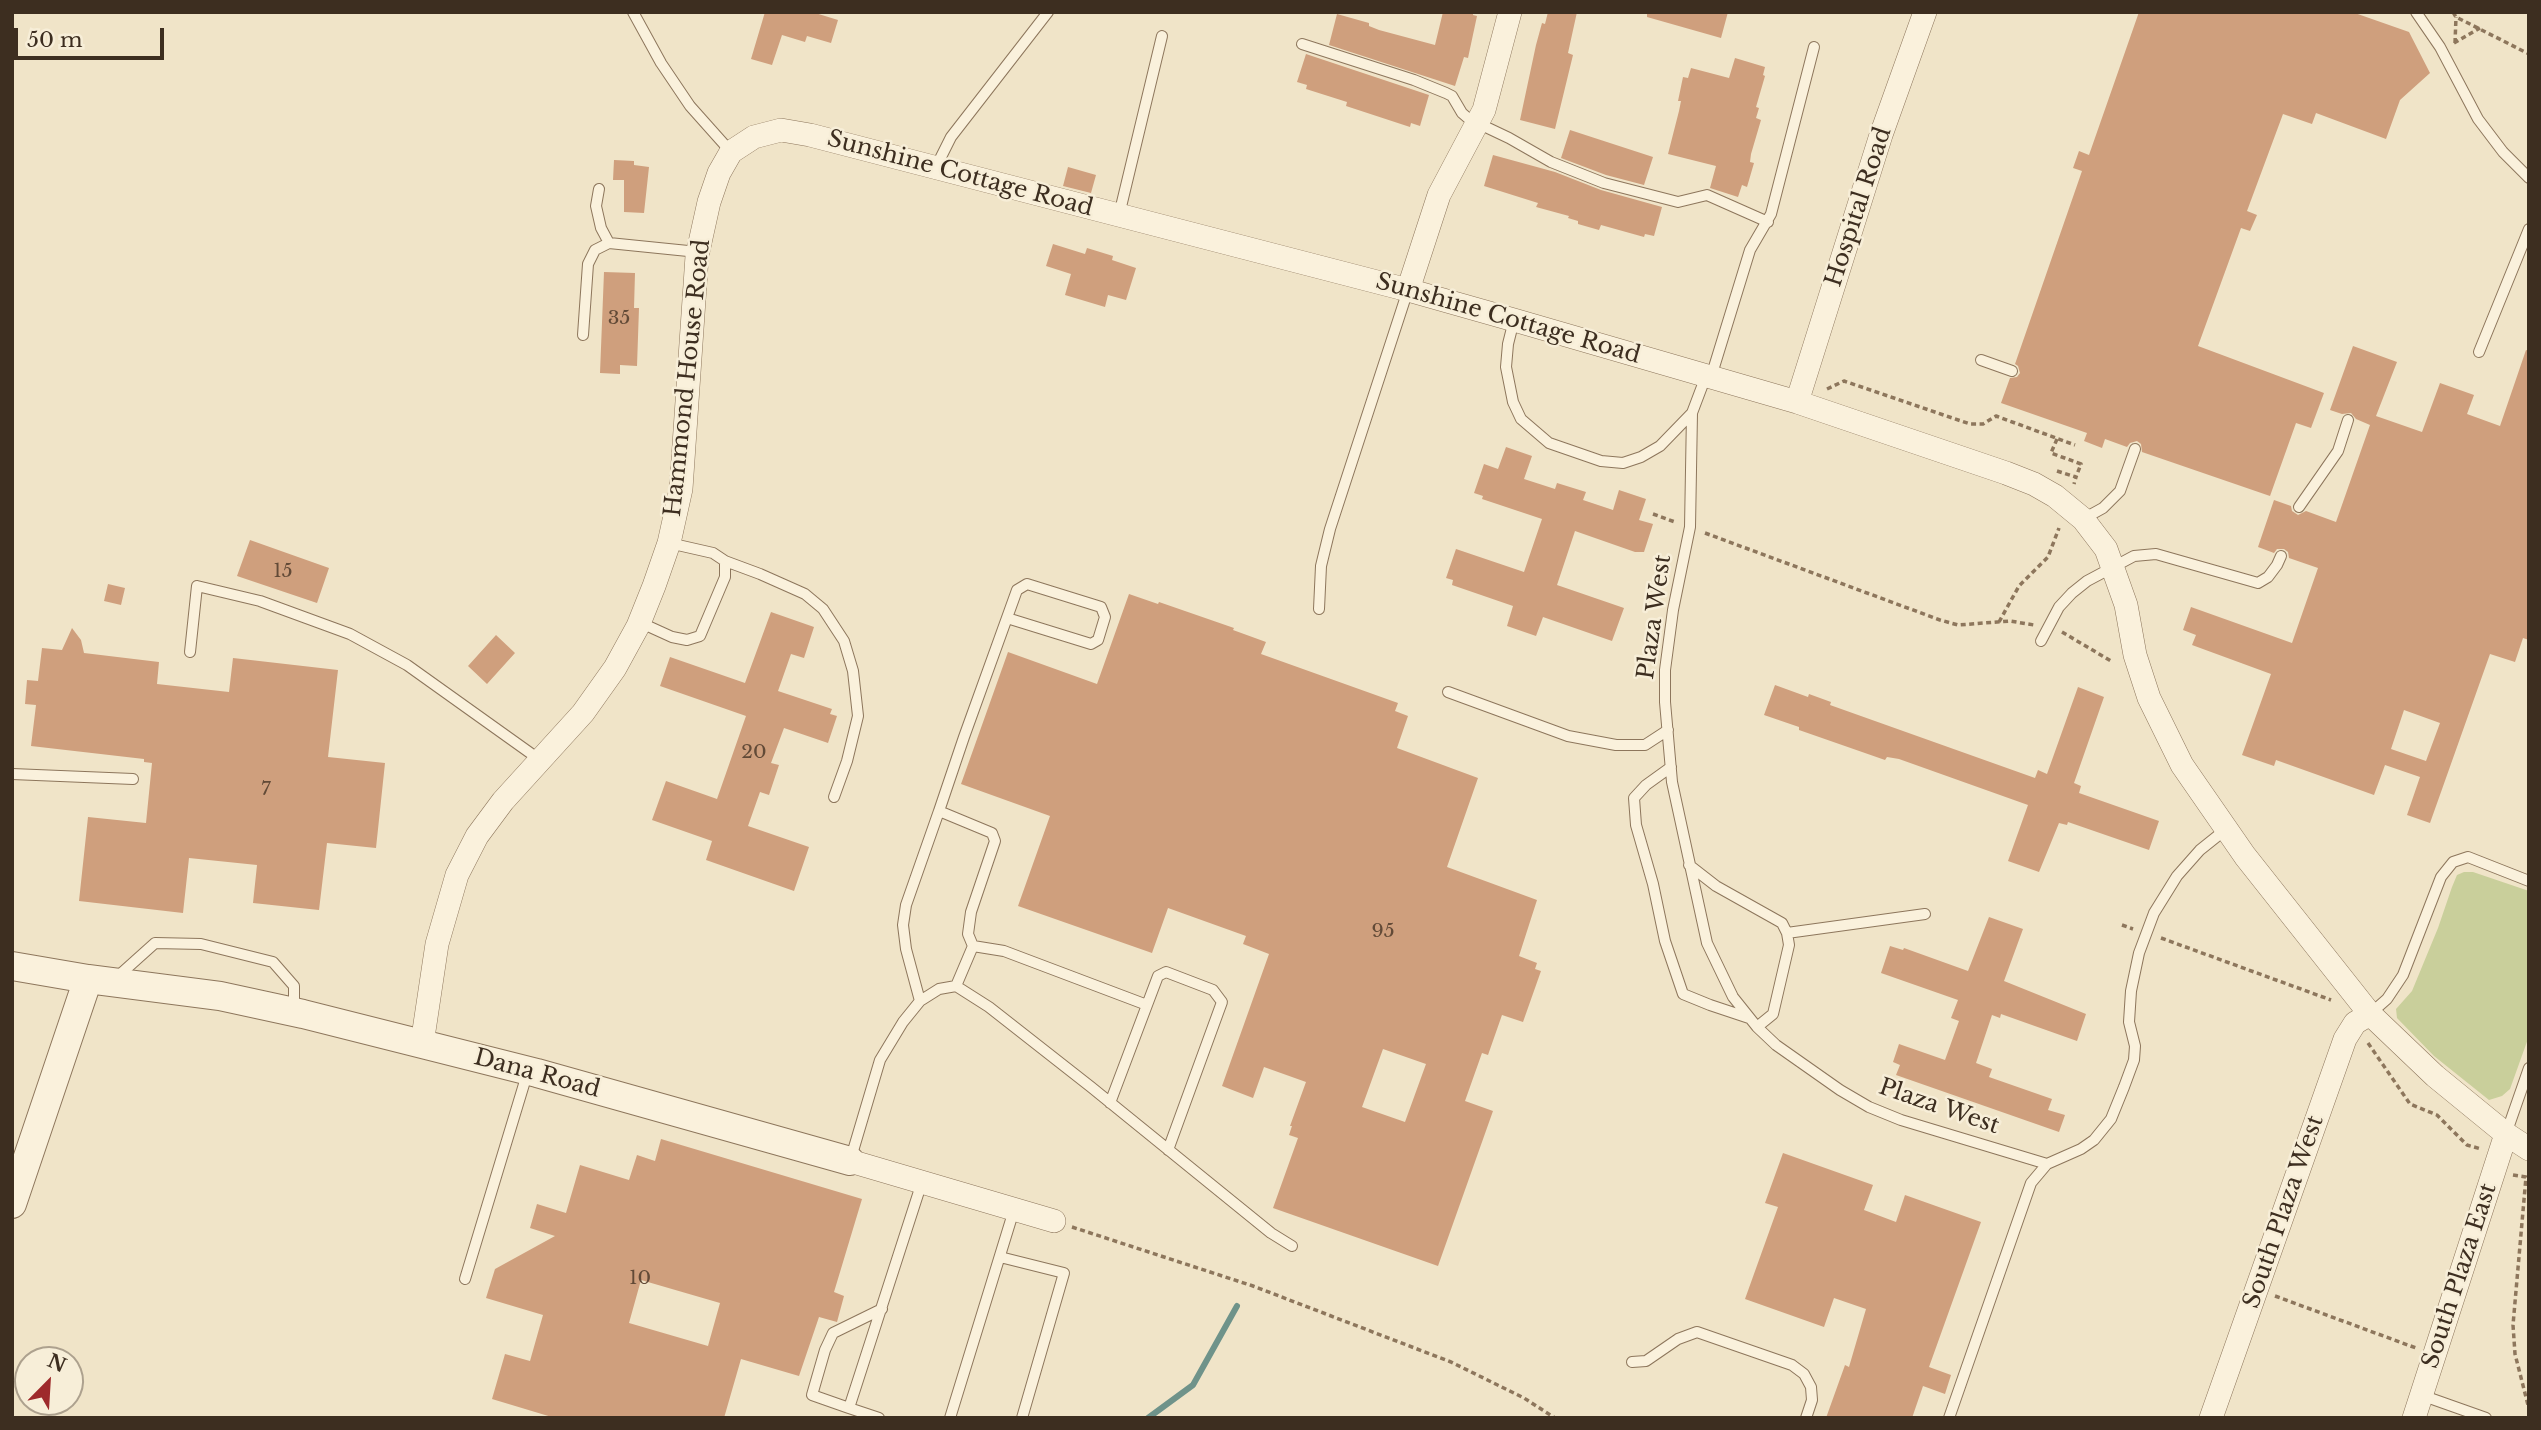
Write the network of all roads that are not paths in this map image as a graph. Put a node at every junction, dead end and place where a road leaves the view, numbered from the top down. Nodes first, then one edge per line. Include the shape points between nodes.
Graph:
1 (634, 12) edge
2 (1048, 12) edge
3 (1510, 12) edge
4 (1925, 12) edge
5 (2416, 12) edge
6 (1162, 36) dead end
7 (1302, 44) dead end
8 (1814, 47) dead end
9 (1478, 122) junction
10 (731, 152) junction
11 (936, 167) junction
12 (2529, 178) edge
13 (599, 190) dead end
14 (1119, 215) junction
15 (1768, 222) junction
16 (2529, 229) edge
17 (608, 243) junction
18 (698, 252) junction
19 (1408, 289) junction
20 (1514, 320) junction
21 (583, 335) dead end
22 (2479, 352) dead end
23 (1981, 360) dead end
24 (2012, 371) dead end
25 (1708, 377) junction
26 (1799, 394) junction
27 (1692, 413) junction
28 (2348, 420) dead end
29 (2135, 449) dead end
30 (2299, 507) dead end
31 (2075, 512) junction
32 (669, 544) junction
33 (2281, 556) dead end
34 (725, 561) junction
35 (2114, 566) junction
36 (1320, 609) dead end
37 (1007, 618) junction
38 (639, 622) junction
39 (2041, 641) dead end
40 (190, 652) dead end
41 (1448, 692) dead end
42 (1668, 730) junction
43 (540, 760) junction
44 (1671, 767) junction
45 (12, 774) edge
46 (133, 779) dead end
47 (834, 797) dead end
48 (939, 811) junction
49 (2225, 830) junction
50 (1689, 865) junction
51 (2529, 881) edge
52 (1925, 915) dead end
53 (1787, 933) junction
54 (973, 946) junction
55 (12, 966) edge
56 (100, 981) junction
57 (956, 986) junction
58 (920, 1001) junction
59 (1147, 1005) junction
60 (294, 1012) junction
61 (2361, 1020) junction
62 (1753, 1022) junction
63 (422, 1044) junction
64 (2529, 1068) edge
65 (528, 1071) junction
66 (1110, 1103) junction
67 (2506, 1134) junction
68 (2529, 1149) edge
69 (1168, 1150) junction
70 (850, 1161) junction
71 (2047, 1164) junction
72 (922, 1182) junction
73 (12, 1204) edge
74 (1014, 1210) junction
75 (1054, 1222) road end
76 (1292, 1246) dead end
77 (1000, 1257) junction
78 (465, 1279) dead end
79 (882, 1309) junction
80 (1632, 1362) dead end
81 (2421, 1395) junction
82 (849, 1408) junction
83 (879, 1418) edge
84 (950, 1418) edge
85 (1022, 1418) edge
86 (1806, 1418) edge
87 (1949, 1418) edge
88 (2211, 1418) edge
89 (2414, 1418) edge
90 (2486, 1418) edge

1 - 10 lane via 683,95
2 - 11 lane via 951,137
3 - 9 street
4 - 26 street, Hospital Road
5 - 12 lane via 2478,119
6 - 14 lane
7 - 9 lane via 1446,93 1463,115
8 - 15 lane, Plaza West
9 - 15 lane via 1551,162 1604,183 1678,202 1707,195
9 - 19 street via 1439,195
10 - 11 street, Sunshine Cottage Road via 754,136 781,130
10 - 18 street, Hammond House Road via 709,202
11 - 14 street, Sunshine Cottage Road
13 - 17 lane via 596,206
14 - 19 street, Sunshine Cottage Road
15 - 25 lane, Plaza West via 1750,250
16 - 22 lane
17 - 18 lane
17 - 21 lane via 595,250 588,264
18 - 32 street, Hammond House Road via 681,489
19 - 20 street, Sunshine Cottage Road
19 - 36 lane via 1330,529 1321,566
20 - 25 street, Sunshine Cottage Road
20 - 27 lane via 1506,367 1513,402 1521,419 1549,443 1601,461 1623,463 1660,446
23 - 24 lane
25 - 26 street, Sunshine Cottage Road
25 - 27 lane, Plaza West
26 - 31 street, Sunshine Cottage Road via 2034,484
27 - 42 lane, Plaza West via 1690,527 1665,670
28 - 30 lane via 2338,451
29 - 31 lane via 2120,491 2104,508
31 - 35 street, Sunshine Cottage Road via 2101,541
32 - 34 lane via 713,553
32 - 38 street, Hammond House Road
33 - 35 lane via 2258,583 2156,554 2134,556
34 - 38 lane via 725,577 700,636 687,640 672,637
34 - 47 lane via 805,594 823,609 844,641 858,716
35 - 39 lane via 2072,593
35 - 49 street, Sunshine Cottage Road via 2149,698 2182,765
37 - 37 lane via 1017,590 1027,584 1101,607 1105,617 1098,640 1091,645
37 - 48 lane
38 - 43 street, Hammond House Road via 591,702
40 - 43 lane via 197,586 260,601 350,634 407,665
41 - 42 lane via 1568,736 1616,745 1646,745
42 - 44 lane, Plaza West
43 - 63 street, Hammond House Road via 503,801 457,875 437,944
44 - 50 lane, Plaza West
44 - 62 lane via 1634,798 1636,825 1665,941 1683,993
45 - 46 lane
48 - 54 lane via 992,832 995,841 971,912 968,934
48 - 58 lane via 903,925
49 - 61 street, Sunshine Cottage Road
49 - 71 lane via 2200,850 2169,886 2146,933 2129,1007 2134,1060 2111,1119 2088,1144
50 - 53 lane via 1716,886 1782,923
50 - 62 lane, Plaza West via 1707,943 1733,997
51 - 61 lane via 2468,858 2453,862 2441,877 2403,975 2387,999
52 - 53 lane
53 - 62 lane via 1789,945 1773,1014
54 - 57 lane
54 - 59 lane via 1004,951
55 - 56 street, Dana Road
56 - 60 street, Dana Road via 220,996
56 - 60 lane via 155,943 201,944 273,962 294,986
56 - 73 street via 24,1157
57 - 58 lane via 939,989
57 - 66 lane
58 - 70 lane via 880,1060
59 - 66 lane
59 - 69 lane via 1158,976 1166,972 1213,990 1222,1002
60 - 63 street, Dana Road
61 - 67 street, Sunshine Cottage Road
61 - 88 street, South Plaza West via 2345,1039
62 - 71 lane, Plaza West via 1776,1045 1869,1107
63 - 65 street, Dana Road
64 - 67 lane
65 - 70 street, Dana Road
65 - 78 lane
66 - 69 lane
67 - 68 street, Sunshine Cottage Road
67 - 81 street, South Plaza East
69 - 76 lane
70 - 72 street, Dana Road
71 - 87 lane via 2031,1183
72 - 74 street, Dana Road
72 - 79 lane
74 - 75 street, Dana Road
74 - 77 lane
77 - 84 lane
77 - 85 lane via 1064,1273
79 - 82 lane
79 - 82 lane via 833,1333 825,1350 812,1395
80 - 86 lane via 1646,1361 1697,1332 1792,1365 1804,1374 1812,1400
81 - 89 street, South Plaza East
81 - 90 lane
82 - 83 lane

